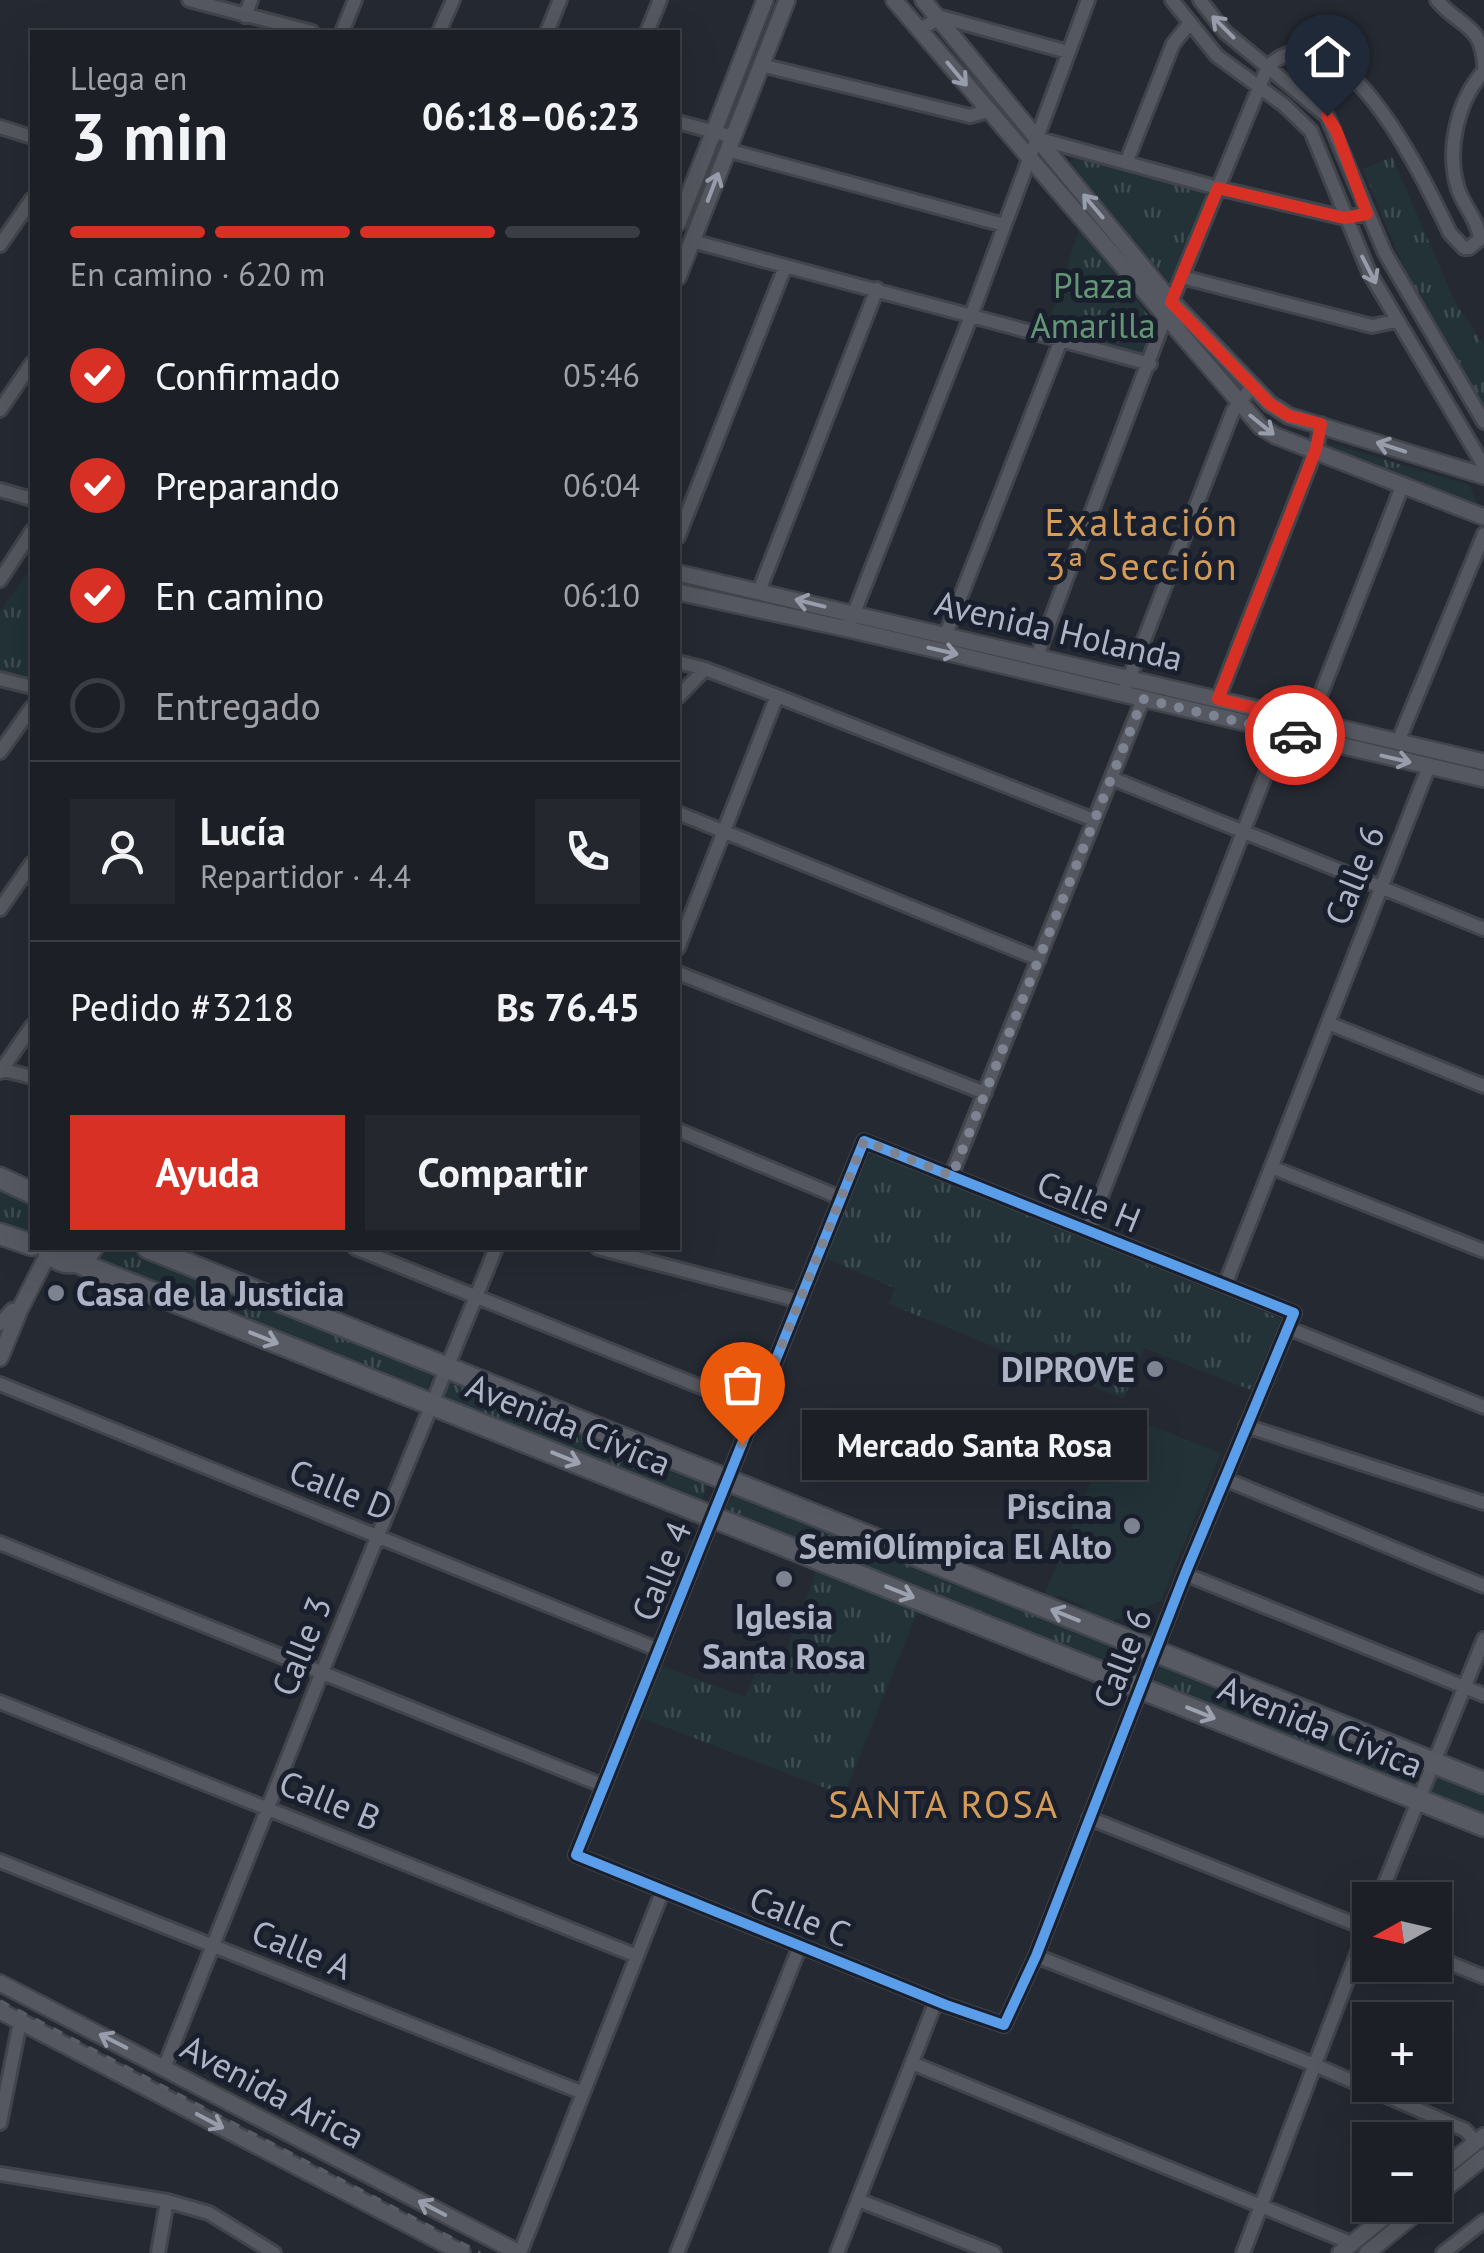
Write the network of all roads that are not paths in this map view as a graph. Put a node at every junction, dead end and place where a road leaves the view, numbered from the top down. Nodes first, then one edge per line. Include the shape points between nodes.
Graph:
1 (189, 0) edge
2 (251, 0) edge
3 (355, 0) edge
4 (453, 0) edge
5 (560, 0) edge
6 (660, 0) edge
7 (765, 0) edge
8 (787, 0) edge
9 (894, 0) edge
10 (923, 0) edge
11 (1088, 0) edge
12 (1172, 0) edge
13 (1200, 0) edge
14 (1437, 0) edge
15 (245, 16) junction
16 (938, 17) junction
17 (1189, 24) junction
18 (304, 30) edge
19 (343, 30) edge
20 (440, 30) edge
21 (548, 30) edge
22 (648, 30) edge
23 (919, 30) junction
24 (1068, 52) junction
25 (761, 64) junction
26 (1268, 66) junction
27 (1484, 68) edge
28 (1259, 87) junction
29 (988, 111) junction
30 (680, 123) edge
31 (0, 127) edge
32 (713, 132) junction
33 (30, 136) edge
34 (1036, 138) junction
35 (730, 143) junction
36 (1028, 156) junction
37 (1126, 163) junction
38 (1218, 188) junction
39 (30, 203) edge
40 (1367, 214) junction
41 (680, 218) edge
42 (1344, 218) junction
43 (1004, 225) junction
44 (692, 242) junction
45 (0, 245) edge
46 (785, 267) junction
47 (680, 273) edge
48 (1182, 276) junction
49 (876, 289) junction
50 (1168, 308) junction
51 (972, 316) junction
52 (1396, 321) junction
53 (1061, 340) junction
54 (1150, 364) junction
55 (30, 366) edge
56 (1251, 388) junction
57 (1238, 402) junction
58 (0, 410) edge
59 (1484, 422) edge
60 (1321, 424) junction
61 (1316, 449) junction
62 (1484, 466) edge
63 (1484, 476) edge
64 (1404, 484) junction
65 (0, 490) edge
66 (30, 498) edge
67 (1484, 518) edge
68 (680, 532) edge
69 (30, 534) edge
70 (1484, 534) edge
71 (680, 573) edge
72 (0, 580) edge
73 (759, 590) junction
74 (680, 592) edge
75 (850, 622) junction
76 (946, 634) junction
77 (1037, 656) junction
78 (680, 662) edge
79 (705, 668) junction
80 (1129, 677) junction
81 (0, 679) edge
82 (30, 686) edge
83 (1123, 694) junction
84 (680, 695) edge
85 (778, 696) junction
86 (1143, 699) junction
87 (1218, 699) junction
88 (30, 710) edge
89 (1307, 729) junction
90 (1282, 732) junction
91 (1398, 742) junction
92 (0, 752) edge
93 (1429, 766) junction
94 (1484, 774) edge
95 (1112, 778) junction
96 (680, 813) edge
97 (1094, 820) junction
98 (724, 831) junction
99 (1243, 831) junction
100 (30, 866) edge
101 (1382, 887) junction
102 (0, 910) edge
103 (1484, 929) edge
104 (680, 943) edge
105 (1039, 959) junction
106 (680, 975) edge
107 (1328, 1023) junction
108 (30, 1029) edge
109 (1, 1070) edge
110 (30, 1077) edge
111 (1484, 1086) edge
112 (984, 1094) junction
113 (680, 1131) edge
114 (864, 1141) joint
115 (1271, 1167) junction
116 (952, 1176) junction
117 (0, 1178) edge
118 (30, 1190) edge
119 (841, 1198) junction
120 (1088, 1230) junction
121 (0, 1234) edge
122 (30, 1244) edge
123 (42, 1250) edge
124 (46, 1250) edge
125 (91, 1250) edge
126 (153, 1250) edge
127 (360, 1250) edge
128 (495, 1250) edge
129 (606, 1250) edge
130 (1484, 1251) edge
131 (76, 1262) junction
132 (1224, 1285) junction
133 (477, 1296) junction
134 (800, 1301) junction
135 (20, 1309) junction
136 (1294, 1312) joint
137 (0, 1324) edge
138 (1288, 1328) junction
139 (0, 1358) edge
140 (447, 1368) junction
141 (0, 1384) edge
142 (432, 1405) junction
143 (1484, 1407) edge
144 (756, 1409) junction
145 (1246, 1426) junction
146 (728, 1480) junction
147 (1224, 1480) junction
148 (1484, 1503) edge
149 (713, 1516) junction
150 (378, 1536) junction
151 (0, 1543) edge
152 (1185, 1574) junction
153 (1484, 1586) edge
154 (1484, 1639) edge
155 (659, 1650) junction
156 (1155, 1651) junction
157 (322, 1672) junction
158 (1464, 1687) junction
159 (1140, 1689) junction
160 (1484, 1694) edge
161 (0, 1702) edge
162 (1434, 1764) junction
163 (1484, 1783) edge
164 (604, 1786) junction
165 (1420, 1800) junction
166 (269, 1807) junction
167 (1089, 1818) junction
168 (1484, 1826) edge
169 (576, 1856) joint
170 (0, 1861) edge
171 (1386, 1882) edge
172 (663, 1890) junction
173 (1352, 1919) edge
174 (212, 1945) junction
175 (800, 1946) junction
176 (637, 1956) junction
177 (1036, 1956) junction
178 (1452, 1964) edge
179 (1352, 1971) edge
180 (1484, 1978) edge
181 (0, 1983) edge
182 (936, 2000) junction
183 (0, 2010) edge
184 (20, 2022) junction
185 (1004, 2025) joint
186 (912, 2063) junction
187 (1316, 2065) junction
188 (164, 2068) junction
189 (582, 2093) junction
190 (0, 2122) edge
191 (1480, 2139) edge
192 (1484, 2158) edge
193 (1452, 2161) edge
194 (0, 2174) edge
195 (1452, 2184) edge
196 (858, 2200) junction
197 (167, 2201) junction
198 (1260, 2205) junction
199 (1484, 2220) edge
200 (1377, 2222) edge
201 (1405, 2222) edge
202 (1345, 2248) edge
203 (158, 2253) edge
204 (274, 2253) edge
205 (462, 2253) edge
206 (519, 2253) edge
207 (677, 2253) edge
208 (838, 2253) edge
209 (994, 2253) edge
210 (1243, 2253) edge
211 (1367, 2253) edge
212 (1443, 2253) edge

1 - 15 street
2 - 15 street
3 - 19 street
4 - 20 street
5 - 21 street
6 - 22 street
7 - 32 street
8 - 25 street
9 - 23 street
10 - 16 street
11 - 24 street
12 - 17 street
26 -> 13 street via 1224,32
14 - 27 street via 1478,36
15 - 18 street
16 - 23 street
16 - 24 street
16 - 34 street
17 - 28 street via 1216,56
17 - 37 street via 1173,44
23 -> 29 street
24 - 34 street
25 - 29 street via 970,116
25 - 35 street
26 - 27 street via 1284,53 1310,47 1353,72 1382,104 1450,234 1464,248 1480,239 1456,184 1454,132
26 - 28 street
26 - 40 street via 1327,116
28 - 38 street
28 - 42 street via 1310,131
29 - 36 street
30 - 32 street
31 - 33 street
32 - 35 street
32 - 41 street
34 - 36 street
34 - 37 street
50 -> 34 street
35 - 43 street
44 -> 35 street
36 - 43 street
36 - 50 street
37 - 38 street
38 - 42 street
38 - 48 street
39 - 45 street
40 - 42 street
40 - 59 street
42 -> 52 street
43 - 51 street
44 - 46 street
44 - 47 street
46 - 49 street
46 - 68 street
48 - 50 street
48 - 52 street via 1372,326
49 - 51 street
49 - 73 street
50 - 54 street
50 - 56 street
50 - 57 street
51 - 53 street
51 - 75 street
52 - 62 street
53 - 54 street
53 - 76 street
54 - 77 street
55 - 58 street
56 - 57 street
56 - 60 street via 1279,410
57 -> 61 street via 1261,427
57 - 80 street
60 - 61 street
63 -> 60 street
61 - 64 street
61 - 87 street
64 - 67 street
64 - 89 street
65 - 66 street
69 - 72 street
70 - 91 street
71 - 73 street, Avenida Holanda
75 -> 73 street, Avenida Holanda
74 - 75 street, Avenida Holanda
75 - 76 street, Avenida Holanda
75 -> 83 street, Avenida Holanda
76 - 77 street, Avenida Holanda
77 - 80 street, Avenida Holanda
78 - 79 street
79 - 84 street
79 - 85 street
80 - 83 street
80 - 87 street, Avenida Holanda
81 - 82 street
83 - 86 street, Avenida Holanda
85 - 97 street
85 - 98 street
86 - 90 street, Avenida Holanda
86 - 95 street
87 - 89 street, Avenida Holanda
88 - 92 street
89 - 90 street, Avenida Holanda
89 - 91 street, Avenida Holanda
89 -> 93 street, Avenida Holanda
90 - 99 street
91 - 94 street, Avenida Holanda
93 - 94 street, Avenida Holanda
93 - 101 street, Calle 6
95 - 97 street
95 - 99 street
96 - 98 street
97 - 105 street
98 - 104 street
98 - 105 street
99 - 101 street
99 - 120 street
100 - 102 street
101 - 103 street
101 - 107 street, Calle 6
105 - 112 street
106 - 112 street
107 - 111 street
107 - 115 street, Calle 6
108 - 109 street
109 - 110 street
112 - 116 street
113 - 119 street
114 - 116 street, Calle H
114 - 119 street, Calle 4
115 - 130 street
115 - 132 street, Calle 6
116 - 120 street, Calle H
117 - 118 main road
119 - 134 street, Calle 4
120 - 132 street, Calle H
121 - 122 main road
123 - 135 street
124 - 131 main road, Avenida Cívica via 62,1262
125 - 131 main road
126 - 140 main road, Avenida Cívica
127 - 133 street
128 - 133 street, Calle 3
129 - 134 street
131 -> 142 main road, Avenida Cívica
132 - 136 street, Calle H
133 - 140 street, Calle 3
133 - 144 street
134 - 144 street, Calle 4
135 - 137 street
135 - 139 street
136 - 138 street, Calle 6
138 - 143 street
138 - 145 street, Calle 6
140 - 142 street, Calle 3
140 - 146 main road, Avenida Cívica
141 - 150 street, Calle D
142 -> 149 main road, Avenida Cívica
142 - 150 street, Calle 3
144 - 146 street, Calle 4
145 - 147 street, Calle 6
145 - 148 street
146 - 149 street, Calle 4
156 -> 146 main road, Avenida Cívica
147 - 152 street, Calle 6
147 - 153 street
149 - 155 street, Calle 4
149 -> 159 main road, Avenida Cívica
150 - 155 street, Calle D
150 - 157 street, Calle 3
151 - 157 street
152 - 156 street, Calle 6
152 - 158 street
154 - 158 street
155 - 164 street, Calle 4
156 - 159 street, Calle 6
156 - 162 main road, Avenida Cívica
157 - 164 street
157 - 166 street, Calle 3
158 - 160 street
158 - 162 street
159 -> 165 main road, Avenida Cívica
159 - 167 street, Calle 6
161 - 166 street, Calle B
162 - 163 main road, Avenida Cívica
162 - 165 street
164 - 169 street, Calle 4
165 - 168 main road, Avenida Cívica
165 - 171 street
166 - 174 street, Calle 3
166 - 176 street, Calle B
167 - 173 street
167 - 177 street, Calle 6
169 - 172 street, Calle C
170 - 174 street, Calle A
172 - 175 street, Calle C
172 - 176 street
174 - 188 street, Calle 3
174 - 189 street, Calle A
175 - 182 street, Calle C
175 - 207 street
176 - 189 street
177 - 185 street, Calle 6
177 - 187 street
178 - 180 street
179 - 187 street
188 -> 181 street, Avenida Arica
182 - 185 street, Calle C
182 - 186 street
183 - 184 street, Avenida Arica
184 - 190 street
184 -> 205 street, Avenida Arica
186 - 196 street
186 - 198 street
187 - 191 street
187 - 198 street
206 -> 188 street, Avenida Arica
189 - 206 street
191 - 193 street
192 - 195 street
194 - 197 street
196 - 208 street
196 - 209 street
197 - 203 street
197 - 204 street via 210,2212
198 - 202 street
198 - 210 street
199 - 212 street
200 - 202 street
201 - 211 street

